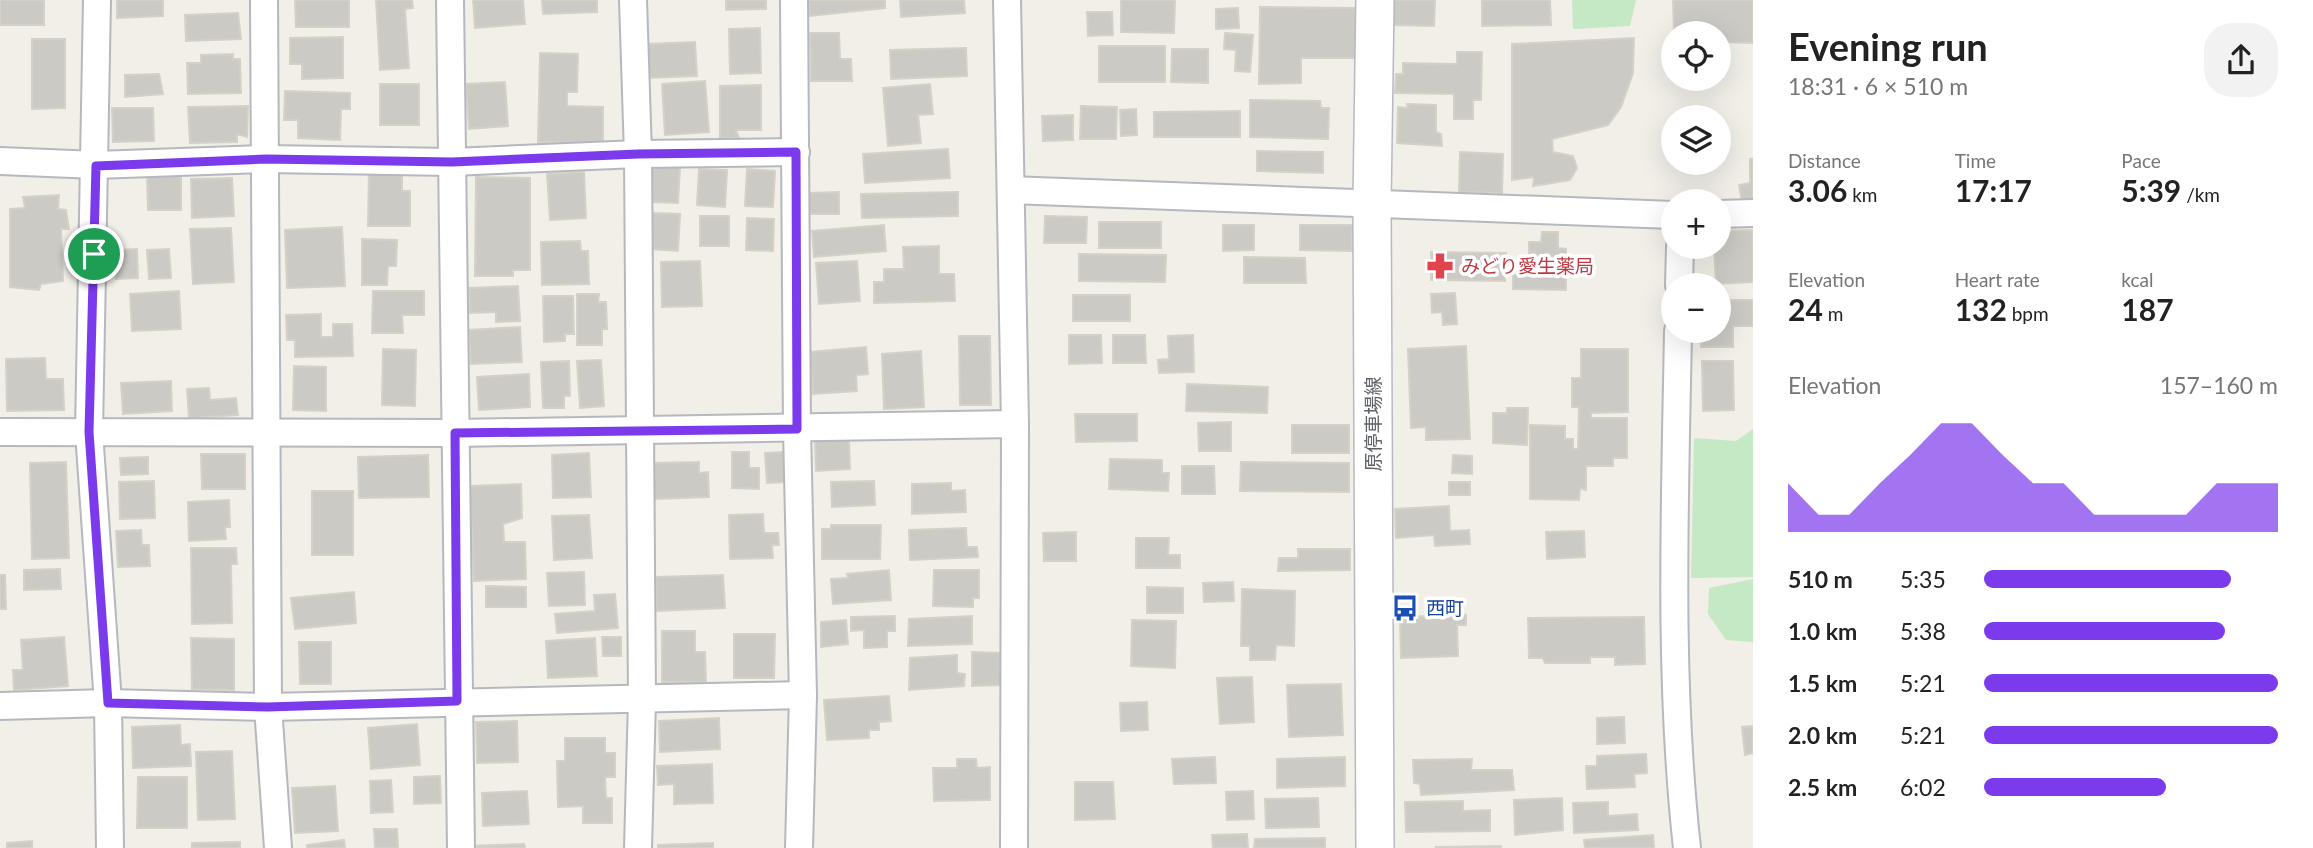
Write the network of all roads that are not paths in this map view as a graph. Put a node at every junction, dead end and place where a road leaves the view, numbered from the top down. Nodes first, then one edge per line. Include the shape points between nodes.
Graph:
1 (97, 0) edge
2 (264, 0) edge
3 (450, 0) edge
4 (633, 0) edge
5 (794, 0) edge
6 (1007, 0) edge
7 (1375, 0) edge
8 (796, 152) junction
9 (638, 154) junction
10 (266, 159) junction
11 (0, 161) edge
12 (452, 162) junction
13 (96, 166) junction
14 (1011, 190) junction
15 (1372, 203) junction
16 (1753, 213) edge
17 (1731, 214) edge
18 (1661, 215) edge
19 (1678, 343) edge
20 (1015, 425) junction
21 (638, 429) junction
22 (797, 429) junction
23 (265, 431) junction
24 (0, 432) edge
25 (89, 432) junction
26 (455, 433) junction
27 (803, 695) junction
28 (642, 700) junction
29 (457, 701) junction
30 (108, 703) junction
31 (0, 706) edge
32 (268, 707) junction
33 (110, 848) edge
34 (278, 848) edge
35 (461, 848) edge
36 (638, 848) edge
37 (799, 848) edge
38 (1014, 848) edge
39 (1375, 848) edge
40 (1687, 848) edge

1 - 13 street
2 - 10 street
3 - 12 street
4 - 9 street
5 - 8 street
6 - 14 street
7 - 15 main road, 原停車場線
8 - 9 street
8 - 22 street
9 - 12 street
9 - 21 street
10 - 12 street
10 - 13 street
10 - 23 street
11 - 13 street
12 - 26 street
13 - 25 street
14 - 15 street
14 - 20 street
15 - 18 street
15 - 39 main road, 原停車場線
16 - 17 street
19 - 40 street via 1674,581 1678,756
20 - 22 street
20 - 38 street
21 - 22 street
21 - 26 street
21 - 28 street
22 - 27 street
23 - 25 street
23 - 26 street
23 - 32 street
24 - 25 street
25 - 30 street
26 - 29 street
27 - 28 street
27 - 37 street
28 - 29 street
28 - 36 street
29 - 32 street
29 - 35 street
30 - 31 street
30 - 32 street
30 - 33 street
32 - 34 street

